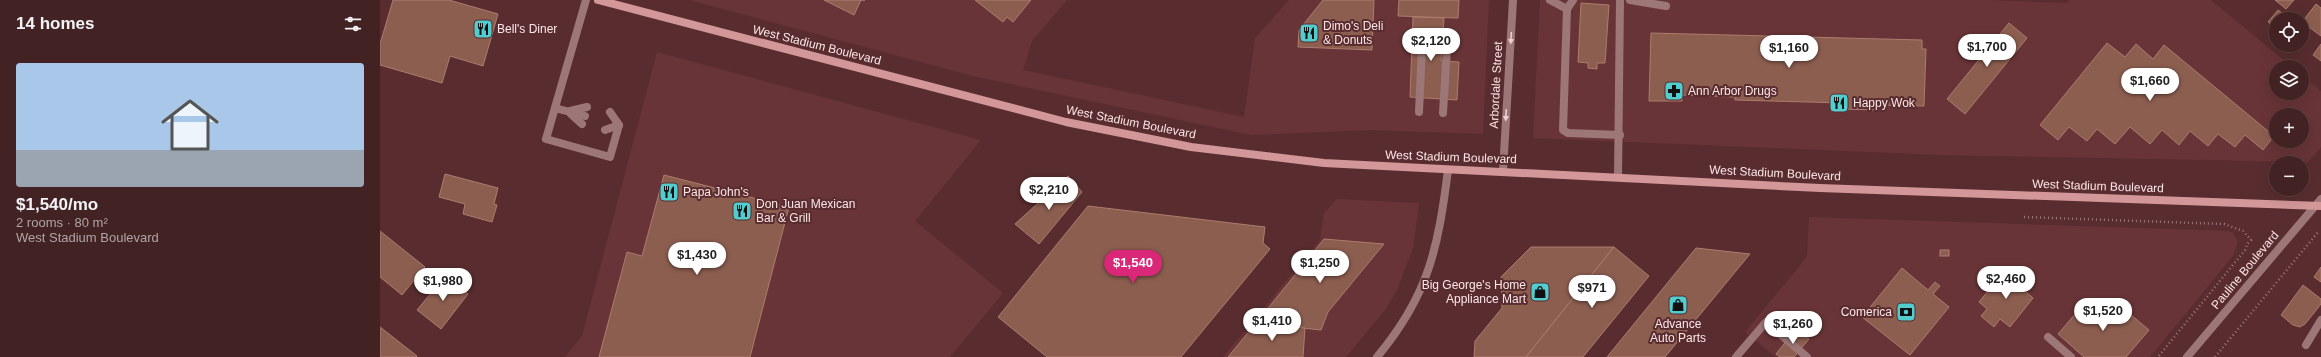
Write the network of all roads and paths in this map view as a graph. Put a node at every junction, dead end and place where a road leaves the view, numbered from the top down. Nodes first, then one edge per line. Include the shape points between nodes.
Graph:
1 (586, 0) edge
2 (598, 0) edge
3 (1513, 0) edge
4 (1550, 0) edge
5 (1573, 0) edge
6 (1620, 0) edge
7 (1630, 0) edge
8 (1666, 6) dead end
9 (1567, 9) junction
10 (1422, 46) dead end
11 (1447, 48) dead end
12 (587, 107) dead end
13 (555, 108) junction
14 (569, 112) junction
15 (610, 112) dead end
16 (1419, 112) dead end
17 (1443, 113) dead end
18 (584, 120) dead end
19 (619, 125) junction
20 (606, 126) dead end
21 (1620, 135) junction
22 (1448, 170) junction
23 (1503, 171) junction
24 (1618, 177) junction
25 (2321, 199) edge
26 (2318, 206) edge
27 (2024, 217) dead end
28 (2319, 231) dead end
29 (2304, 243) dead end
30 (2308, 244) junction
31 (2321, 320) edge
32 (2048, 337) dead end
33 (2306, 345) dead end
34 (1377, 357) edge
35 (1736, 357) edge
36 (1807, 357) edge
37 (2072, 357) edge
38 (2158, 357) edge
39 (2187, 357) edge
40 (2215, 357) edge

1 - 13 street
2 - 22 main road, West Stadium Boulevard via 839,64 1134,137 1191,147 1324,163
3 -> 23 street, Arbordale Street
4 - 9 street
5 - 9 street
6 - 21 street
7 - 8 street
9 - 21 street via 1563,130 1568,133
10 - 16 street
11 - 17 street
12 - 14 street
13 - 14 street
13 - 19 street via 546,139 610,157
14 - 18 street
15 - 19 street
19 - 20 street
21 - 24 street
22 - 23 main road, West Stadium Boulevard
22 - 34 street via 1434,255 1424,285 1403,324
23 - 24 main road, West Stadium Boulevard
24 - 26 main road, West Stadium Boulevard via 1820,188
25 - 26 street, Pauline Boulevard
26 - 39 street, Pauline Boulevard
27 - 38 path via 2224,224 2243,231 2251,240 2246,249
28 - 30 path
29 - 30 path
30 - 40 path
31 - 33 street
32 - 37 street
35 - 36 street via 1766,322

